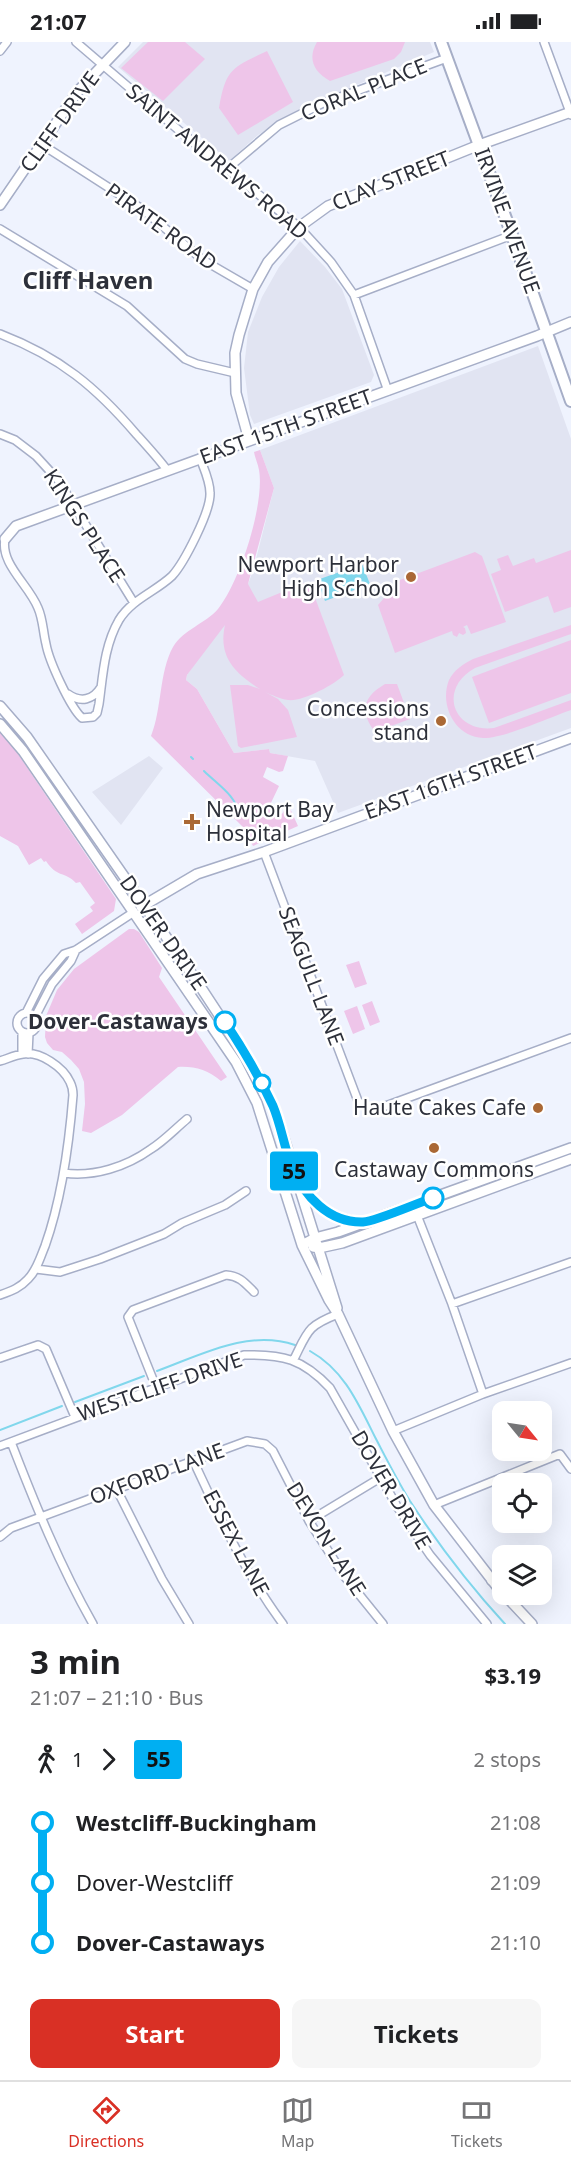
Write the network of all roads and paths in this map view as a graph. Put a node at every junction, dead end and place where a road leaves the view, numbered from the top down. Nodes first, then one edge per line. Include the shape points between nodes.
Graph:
1 (7, 42) edge
2 (76, 42) edge
3 (125, 42) edge
4 (441, 42) edge
5 (544, 42) edge
6 (0, 51) edge
7 (447, 58) junction
8 (101, 65) junction
9 (571, 113) edge
10 (41, 144) junction
11 (479, 145) junction
12 (227, 169) junction
13 (0, 205) edge
14 (298, 227) junction
15 (0, 229) edge
16 (512, 235) junction
17 (253, 289) junction
18 (354, 295) junction
19 (571, 322) edge
20 (546, 332) junction
21 (0, 334) edge
22 (235, 373) junction
23 (387, 391) junction
24 (571, 401) edge
25 (0, 434) edge
26 (249, 440) junction
27 (200, 458) junction
28 (166, 470) junction
29 (73, 505) junction
30 (5, 539) joint
31 (134, 603) junction
32 (102, 684) junction
33 (66, 693) junction
34 (0, 706) edge
35 (0, 724) edge
36 (571, 738) edge
37 (264, 852) junction
38 (144, 905) junction
39 (134, 912) junction
40 (76, 950) junction
41 (44, 979) junction
42 (52, 984) junction
43 (26, 1013) junction
44 (35, 1017) junction
45 (25, 1032) junction
46 (571, 1038) edge
47 (25, 1054) junction
48 (246, 1054) junction
49 (0, 1061) edge
50 (236, 1062) junction
51 (187, 1119) dead end
52 (571, 1148) edge
53 (571, 1159) edge
54 (292, 1166) junction
55 (64, 1173) junction
56 (246, 1191) dead end
57 (413, 1205) junction
58 (418, 1215) junction
59 (366, 1222) junction
60 (315, 1238) junction
61 (302, 1245) junction
62 (319, 1248) junction
63 (571, 1262) edge
64 (36, 1269) junction
65 (254, 1292) dead end
66 (0, 1295) edge
67 (452, 1304) junction
68 (338, 1314) junction
69 (0, 1358) edge
70 (294, 1359) junction
71 (571, 1363) edge
72 (156, 1387) junction
73 (483, 1394) junction
74 (75, 1417) junction
75 (393, 1431) junction
76 (11, 1442) junction
77 (0, 1446) edge
78 (273, 1451) joint
79 (193, 1460) junction
80 (571, 1469) edge
81 (380, 1478) junction
82 (116, 1488) junction
83 (434, 1505) junction
84 (40, 1517) junction
85 (309, 1521) junction
86 (0, 1537) edge
87 (491, 1581) edge
88 (514, 1605) edge
89 (93, 1624) edge
90 (189, 1624) edge
91 (283, 1624) edge
92 (383, 1624) edge
93 (487, 1624) edge
94 (532, 1624) edge

1 - 6 street
2 - 8 street, SAINT ANDREWS ROAD
3 - 8 street, CLIFF DRIVE
4 - 7 main road, IRVINE AVENUE
5 - 9 street
7 - 11 main road, IRVINE AVENUE
7 - 12 street, CORAL PLACE via 321,104 279,125
8 - 10 street, CLIFF DRIVE
8 - 12 street, SAINT ANDREWS ROAD
9 - 11 street, CLAY STREET
10 - 13 street, CLIFF DRIVE
10 - 17 street, PIRATE ROAD via 142,208 203,260
11 - 14 street, CLAY STREET via 328,206
11 - 16 main road, IRVINE AVENUE
12 - 14 street, SAINT ANDREWS ROAD
14 - 17 street, CLAY STREET via 268,262
14 - 18 street, SAINT ANDREWS ROAD via 344,277
15 - 22 street via 127,306 185,358
16 - 18 street
16 - 20 main road, IRVINE AVENUE
17 - 22 street, CLAY STREET via 239,335
18 - 23 street, SAINT ANDREWS ROAD
19 - 20 street, EAST 15TH STREET
20 - 23 street, EAST 15TH STREET
20 - 24 main road, IRVINE AVENUE
21 - 28 street via 40,352 82,380 109,403
22 - 26 street, CLAY STREET via 236,393
23 - 26 street, EAST 15TH STREET
25 - 29 street, KINGS PLACE via 36,456 58,480
26 - 27 street, EAST 15TH STREET
27 - 28 street, EAST 15TH STREET
27 - 31 street via 210,494 204,520 172,576
28 - 29 street, EAST 15TH STREET
29 - 30 street, EAST 15TH STREET via 16,526
29 - 31 street, KINGS PLACE
30 - 33 street via 5,556 39,608 49,656
31 - 32 street via 109,639
32 - 33 street via 97,694 89,698 74,698
32 - 33 street via 97,713 88,719 76,713
34 - 38 street, DOVER DRIVE via 27,737
35 - 39 street, DOVER DRIVE
36 - 37 street, EAST 16TH STREET
37 - 38 street, EAST 16TH STREET via 197,874
37 - 46 street, SEAGULL LANE via 358,1101 369,1108 380,1108
38 - 39 street, EAST 16TH STREET
38 - 48 street, DOVER DRIVE
39 - 40 street
39 - 50 street, DOVER DRIVE
40 - 41 street via 64,954
40 - 42 street
41 - 42 street
41 - 43 street
42 - 44 street
43 - 44 street
43 - 45 street via 17,1021
44 - 45 street via 36,1026
45 - 47 street
47 - 49 street
47 - 55 street via 48,1060 71,1083 72,1111
48 - 50 street
48 - 54 street, DOVER DRIVE via 277,1116
50 - 61 street, DOVER DRIVE via 256,1103
51 - 55 street via 151,1150 123,1164 96,1174
52 - 57 street
53 - 58 street
54 - 59 street via 304,1190 320,1206 340,1218
54 - 60 street, DOVER DRIVE
55 - 64 street via 57,1210
56 - 64 street via 164,1234 100,1259 60,1272
57 - 58 street
57 - 59 street
58 - 62 street
58 - 67 street
59 - 60 street
60 - 61 street
60 - 62 street, DOVER DRIVE
61 - 62 street
61 - 68 street, DOVER DRIVE
62 - 68 street, DOVER DRIVE
63 - 67 street
64 - 66 street via 17,1289
65 - 72 street via 243,1280 226,1275 133,1310 128,1317
67 - 73 street
68 - 70 street via 319,1321 308,1331
68 - 75 street, DOVER DRIVE
69 - 74 street via 38,1345 45,1349
70 - 72 street, WESTCLIFF DRIVE via 244,1355
70 - 81 street, DOVER DRIVE via 315,1372 330,1388
71 - 73 street
72 - 74 street, WESTCLIFF DRIVE
73 - 75 street
74 - 76 street, WESTCLIFF DRIVE
75 - 83 street, DOVER DRIVE
76 - 77 street, WESTCLIFF DRIVE
76 - 84 street
78 - 79 street, OXFORD LANE via 265,1444 247,1441
78 - 85 street, DEVON LANE
79 - 82 street, OXFORD LANE
79 - 91 street, ESSEX LANE via 231,1543
80 - 83 street via 560,1454
81 - 85 street
81 - 93 street, DOVER DRIVE via 430,1555
82 - 84 street, OXFORD LANE
82 - 90 street
83 - 87 street, DOVER DRIVE
84 - 86 street, OXFORD LANE via 11,1528
84 - 89 street
85 - 92 street, DEVON LANE via 345,1577
88 - 94 street, DOVER DRIVE

